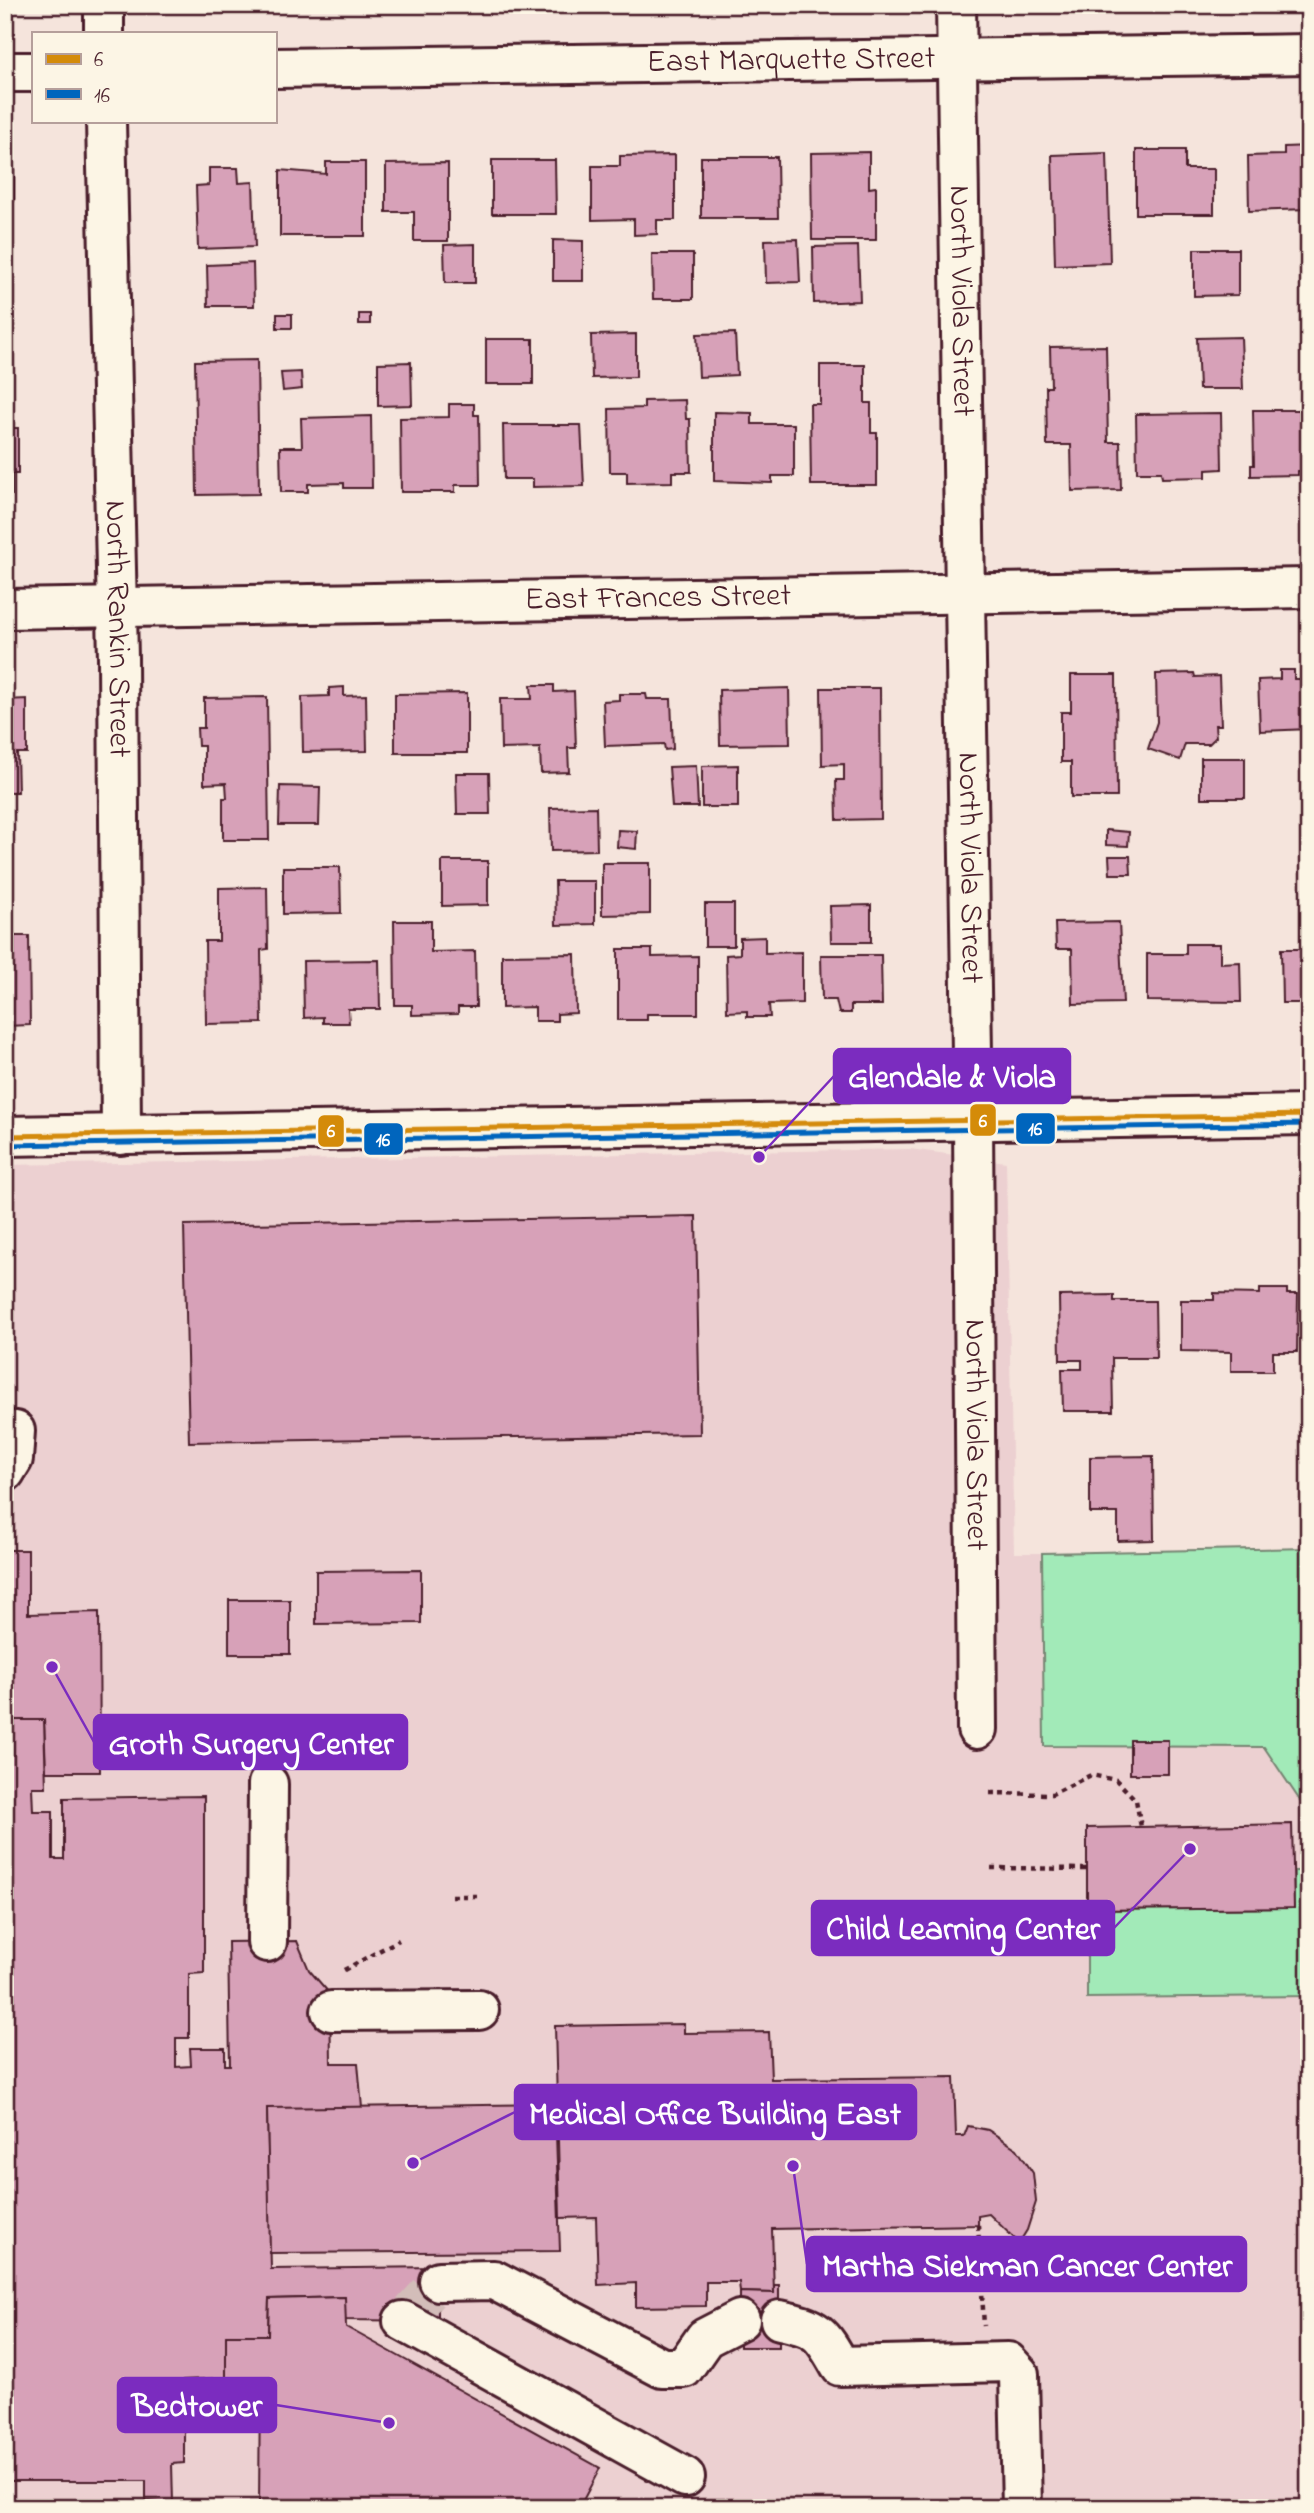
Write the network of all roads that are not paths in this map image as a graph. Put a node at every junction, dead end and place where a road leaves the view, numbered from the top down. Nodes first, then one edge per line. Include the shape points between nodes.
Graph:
1 (104, 5) edge
2 (956, 5) edge
3 (104, 32) edge
4 (1309, 54) edge
5 (957, 60) junction
6 (276, 68) edge
7 (5, 72) edge
8 (32, 72) edge
9 (106, 122) edge
10 (1309, 588) edge
11 (963, 594) junction
12 (117, 608) junction
13 (5, 609) edge
14 (1309, 1115) edge
15 (973, 1119) junction
16 (121, 1135) junction
17 (5, 1136) edge
18 (15, 1430) dead end
19 (5, 1472) edge
20 (977, 1729) dead end
21 (268, 1784) dead end
22 (267, 1942) dead end
23 (479, 2010) dead end
24 (331, 2011) dead end
25 (439, 2281) dead end
26 (403, 2320) dead end
27 (740, 2320) dead end
28 (780, 2320) dead end
29 (685, 2477) dead end
30 (1022, 2508) edge

1 - 3 street
2 - 5 street, North Viola Street
4 - 5 street, East Marquette Street
5 - 6 street, East Marquette Street
5 - 11 street, North Viola Street
7 - 8 street
9 - 12 street, North Rankin Street
10 - 11 street, East Frances Street
11 - 12 street, East Frances Street
11 - 15 street, North Viola Street
12 - 13 street, East Frances Street
12 - 16 street, North Rankin Street
14 - 15 street
15 - 16 street
15 - 20 street, North Viola Street
16 - 17 street
18 - 19 street via 13,1459
21 - 22 street
23 - 24 street
25 - 27 street via 494,2280 662,2368 684,2368 705,2338
26 - 29 street
28 - 30 street via 812,2327 840,2365 1008,2362 1019,2374

